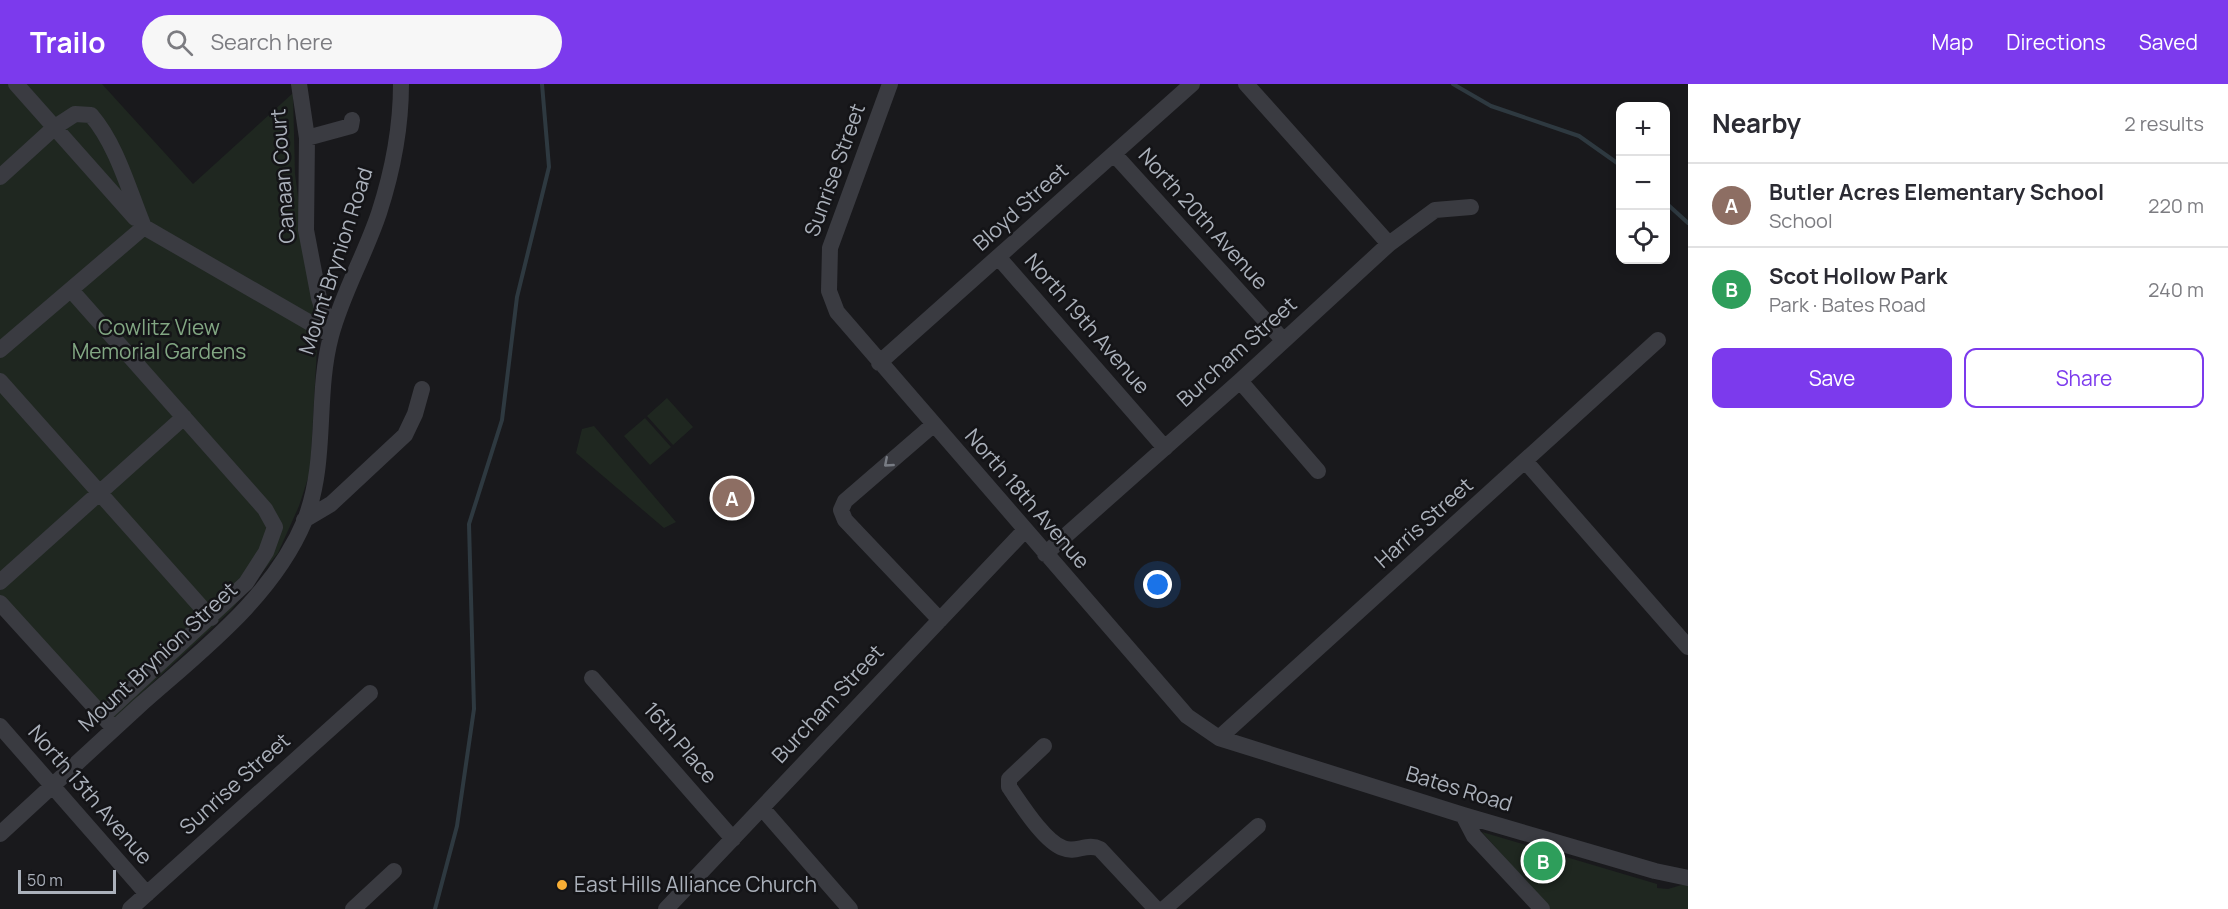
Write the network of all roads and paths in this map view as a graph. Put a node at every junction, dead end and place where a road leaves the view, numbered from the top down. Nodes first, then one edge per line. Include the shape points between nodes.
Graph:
1 (16, 84) edge
2 (298, 84) edge
3 (400, 84) edge
4 (890, 84) edge
5 (1192, 84) edge
6 (1246, 84) edge
7 (352, 120) dead end
8 (55, 127) junction
9 (307, 138) junction
10 (1114, 154) junction
11 (0, 177) edge
12 (1471, 207) dead end
13 (144, 227) junction
14 (1389, 244) junction
15 (999, 258) junction
16 (828, 272) joint
17 (71, 290) junction
18 (331, 335) junction
19 (1283, 340) junction
20 (1659, 340) dead end
21 (0, 350) edge
22 (879, 363) junction
23 (0, 381) edge
24 (1240, 381) junction
25 (422, 389) dead end
26 (184, 417) junction
27 (933, 425) junction
28 (1165, 448) junction
29 (1526, 462) junction
30 (1318, 471) dead end
31 (314, 488) joint
32 (100, 493) junction
33 (304, 520) junction
34 (1025, 530) junction
35 (1045, 554) junction
36 (0, 582) edge
37 (0, 603) edge
38 (211, 618) junction
39 (0, 619) edge
40 (940, 620) junction
41 (1688, 647) edge
42 (592, 678) dead end
43 (370, 693) dead end
44 (0, 726) edge
45 (108, 727) junction
46 (1219, 738) junction
47 (1044, 746) dead end
48 (53, 786) junction
49 (762, 808) junction
50 (1463, 815) junction
51 (1258, 826) dead end
52 (0, 834) edge
53 (734, 839) junction
54 (394, 872) dead end
55 (1688, 878) edge
56 (147, 894) junction
57 (130, 909) edge
58 (353, 909) edge
59 (666, 909) edge
60 (850, 909) edge
61 (1156, 909) edge
62 (1164, 909) edge
63 (1542, 909) edge

1 - 8 street
2 - 9 street, Canaan Court
3 - 18 street, Mount Brynion Road via 391,169 379,213
4 - 16 street, Sunrise Street via 837,225
5 - 10 street, Bloyd Street
6 - 14 street
7 - 9 street via 351,126 339,131
8 - 11 street
8 - 13 street
8 - 13 street via 75,114 91,115 113,152
9 - 18 street, Canaan Court via 306,230 319,298
10 - 15 street, Bloyd Street
10 - 19 street, North 20th Avenue
12 - 14 street, Burcham Street via 1436,210
13 - 17 street
13 - 18 street
14 - 19 street, Burcham Street
15 - 22 street, Bloyd Street
15 - 28 street, North 19th Avenue
16 - 22 street, North 18th Avenue via 829,291 837,312
17 - 21 street
17 - 26 street
18 - 31 street, Mount Brynion Road via 321,387 321,442
19 - 24 street, Burcham Street
20 - 29 street, Harris Street
22 - 27 street, North 18th Avenue
23 - 32 street
24 - 28 street, Burcham Street
24 - 30 street
25 - 33 street via 405,435 331,504
26 - 32 street
26 - 38 street via 265,509 275,527 266,552 246,583
27 - 34 street, North 18th Avenue
27 -> 40 street via 845,501 841,510 845,520
28 - 35 street, Burcham Street
29 - 41 street
29 - 46 street, Harris Street
31 - 33 street, Mount Brynion Street
32 - 36 street
32 - 38 street
33 - 45 street, Mount Brynion Street via 286,554 244,612
34 - 35 street, North 18th Avenue
34 - 40 street, Burcham Street
35 - 46 street, North 18th Avenue via 1187,716
37 - 45 street
38 - 45 street
39 - 45 street
40 - 49 street, Burcham Street
42 - 53 street, 16th Place
43 - 56 street, Sunrise Street
44 - 48 street, North 13th Avenue
45 - 48 street, Mount Brynion Street
46 - 50 street, Bates Road
47 - 61 street via 1013,774 1009,787 1052,841 1063,849 1089,845 1100,849
48 - 52 street, Mount Brynion Street
48 - 56 street, North 13th Avenue
49 - 53 street, Burcham Street
49 - 60 street
50 - 55 street, Bates Road
50 - 63 street via 1474,836
51 - 62 street
53 - 59 street, Burcham Street
54 - 58 street
56 - 57 street, Sunrise Street

